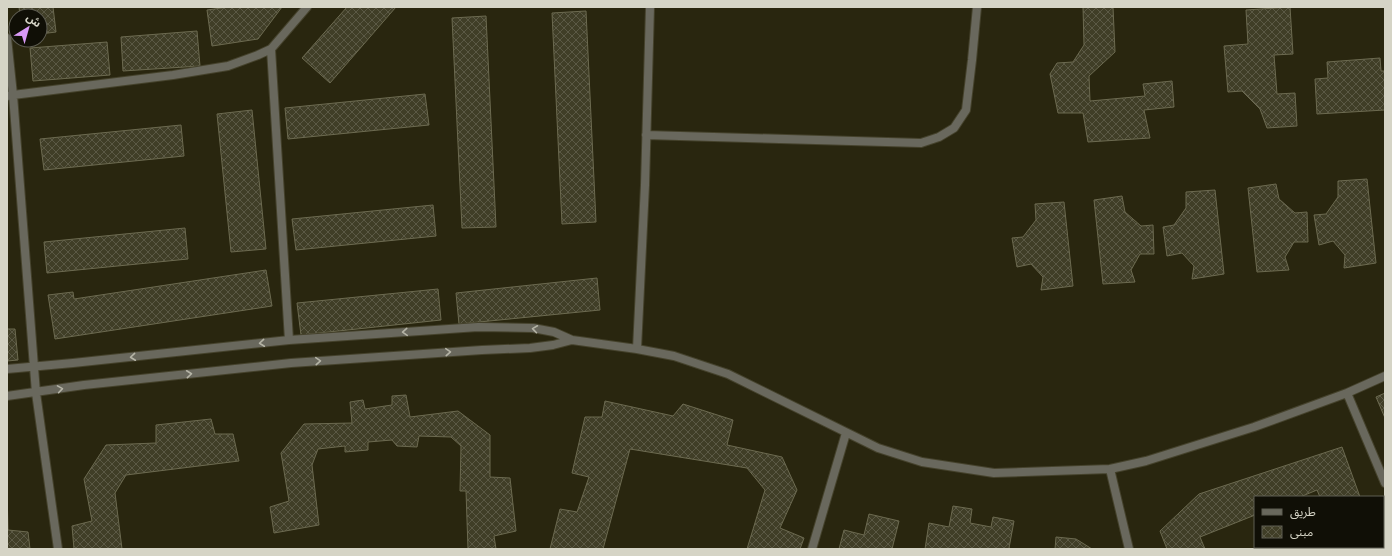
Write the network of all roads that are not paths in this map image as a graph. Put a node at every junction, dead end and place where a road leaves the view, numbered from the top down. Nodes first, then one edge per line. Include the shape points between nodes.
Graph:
1 (307, 7) edge
2 (650, 7) edge
3 (977, 7) edge
4 (7, 38) edge
5 (271, 49) junction
6 (10, 96) edge
7 (646, 135) junction
8 (289, 340) junction
9 (572, 340) junction
10 (638, 349) junction
11 (34, 366) junction
12 (7, 369) edge
13 (1385, 376) edge
14 (36, 392) junction
15 (1347, 393) junction
16 (7, 396) edge
17 (846, 433) junction
18 (1110, 469) junction
19 (1385, 483) edge
20 (58, 549) edge
21 (812, 549) edge
22 (1129, 549) edge

1 - 5 street
2 - 7 street
3 - 7 street via 966,110 954,128 939,137 921,143
4 - 6 street
5 - 6 street via 228,66
5 - 8 street
6 - 11 street
7 - 10 street
9 -> 8 street via 554,332 533,328 478,327
8 -> 11 street
9 - 10 street
14 -> 9 street via 291,362 530,348 553,346
10 - 17 street via 674,356 728,374
11 - 12 street
11 - 14 street
13 - 15 street
14 - 16 street
14 - 20 street
15 - 18 street via 1254,427 1146,461
15 - 19 street
17 - 18 street via 878,448 922,462 994,473
17 - 21 street
18 - 22 street

